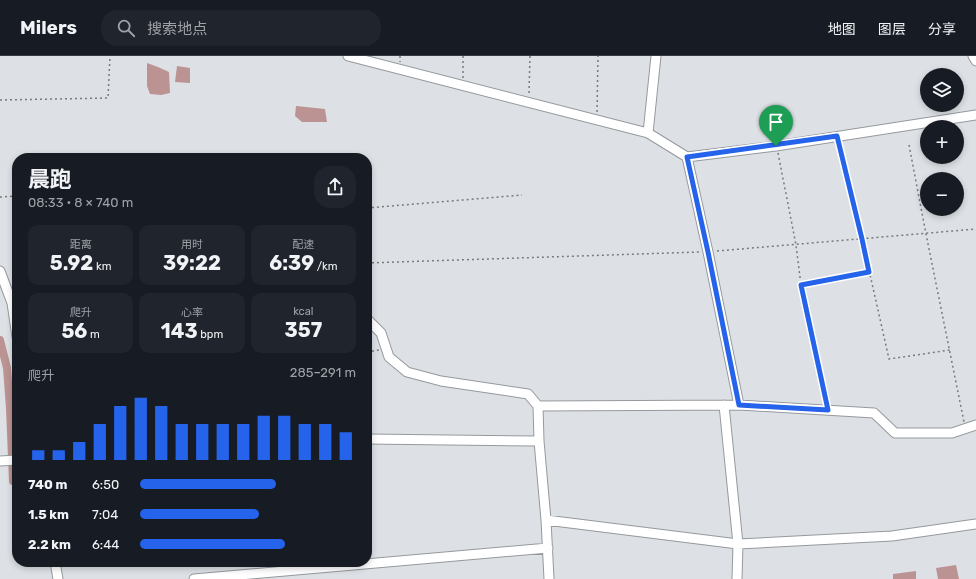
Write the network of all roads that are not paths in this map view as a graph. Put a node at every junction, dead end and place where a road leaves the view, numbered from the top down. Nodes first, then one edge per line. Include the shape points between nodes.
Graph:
1 (348, 56) edge
2 (656, 56) edge
3 (973, 56) edge
4 (976, 61) edge
5 (976, 115) edge
6 (648, 133) junction
7 (687, 157) junction
8 (0, 271) edge
9 (12, 297) edge
10 (372, 324) edge
11 (724, 405) junction
12 (739, 405) junction
13 (538, 406) junction
14 (976, 426) edge
15 (372, 439) edge
16 (539, 441) junction
17 (12, 460) edge
18 (0, 461) edge
19 (546, 520) junction
20 (976, 524) edge
21 (738, 544) junction
22 (548, 548) junction
23 (372, 563) edge
24 (56, 567) edge
25 (331, 567) edge
26 (58, 579) edge
27 (194, 579) edge
28 (550, 579) edge
29 (737, 579) edge

1 - 6 street
2 - 6 street
3 - 4 street
5 - 7 street
6 - 7 street
7 - 12 street
8 - 9 street
10 - 13 street via 380,332 389,357 408,372 441,381 528,394
11 - 12 street
11 - 13 street
11 - 21 street
12 - 14 street via 874,413 895,432 952,433
13 - 16 street
15 - 16 street
16 - 19 street
17 - 18 street
19 - 21 street
19 - 22 street
20 - 21 street via 892,536
21 - 29 street
22 - 23 street
22 - 28 street
24 - 26 street
25 - 27 street

